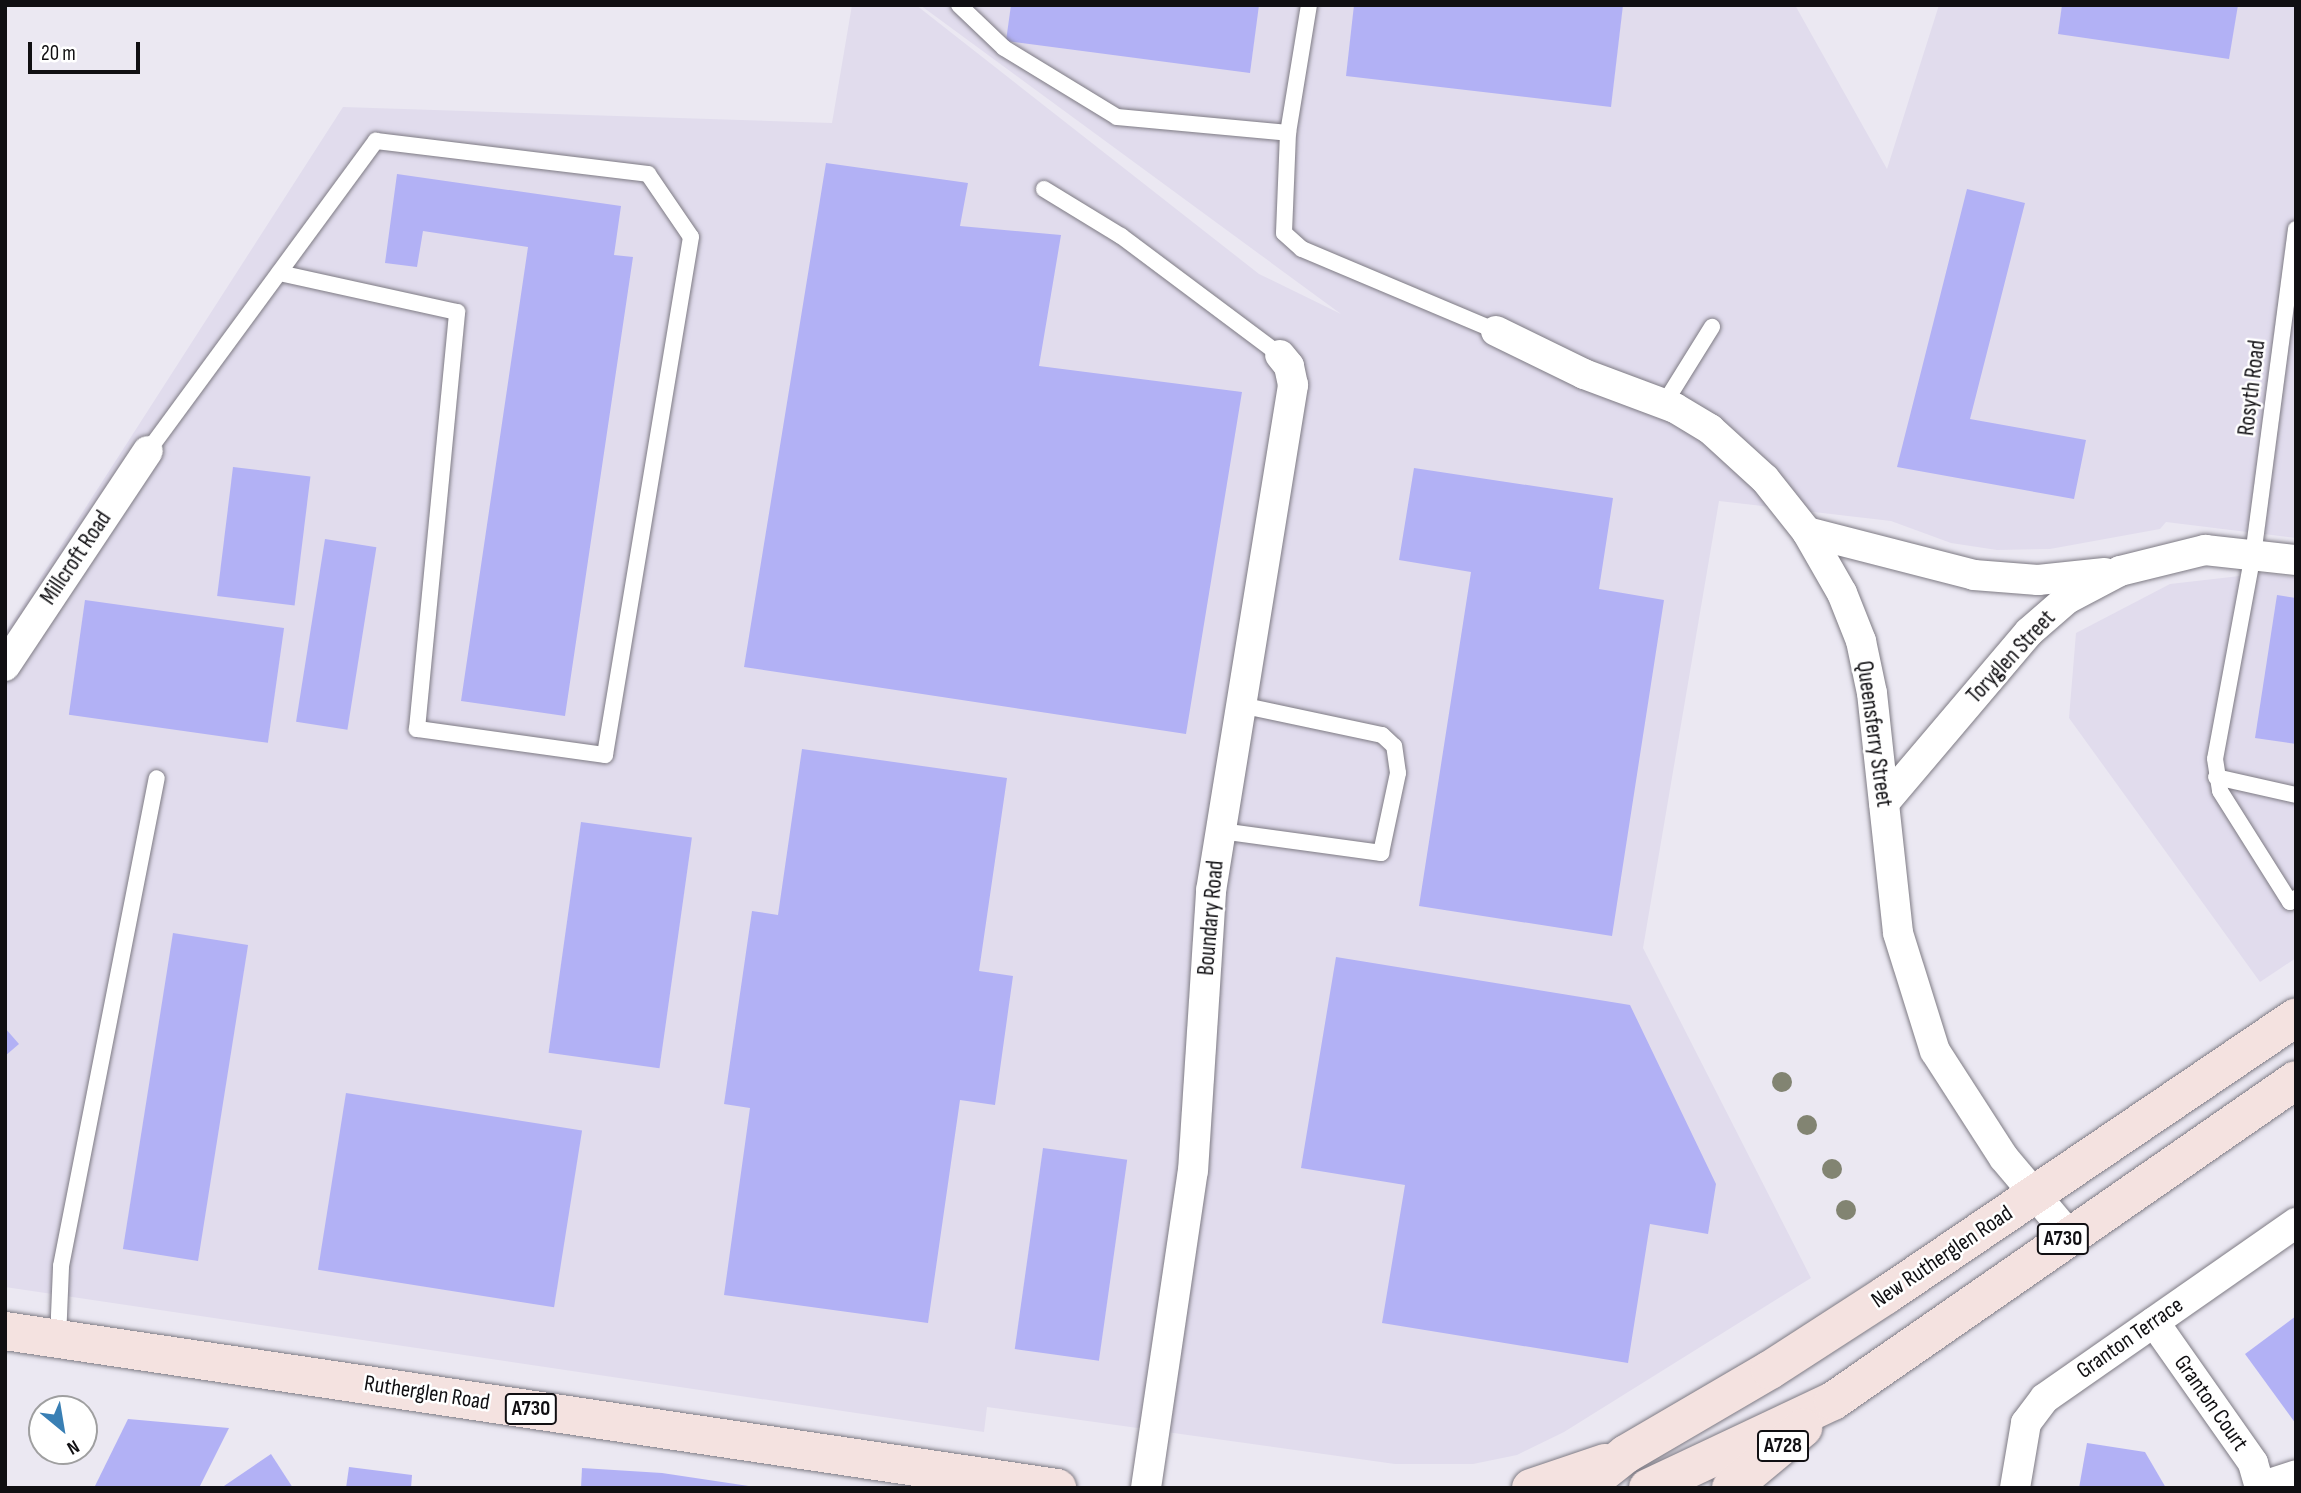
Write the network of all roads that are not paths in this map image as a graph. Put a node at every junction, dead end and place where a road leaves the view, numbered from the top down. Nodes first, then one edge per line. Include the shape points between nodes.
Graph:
1 (959, 5) edge
2 (1310, 5) edge
3 (1288, 133) junction
4 (1044, 189) dead end
5 (2296, 229) edge
6 (279, 273) junction
7 (1712, 327) dead end
8 (1496, 331) joint
9 (1280, 355) joint
10 (1664, 404) junction
11 (148, 451) joint
12 (1807, 532) junction
13 (2253, 554) junction
14 (2296, 560) edge
15 (2120, 571) junction
16 (5, 666) edge
17 (1241, 705) junction
18 (2216, 776) junction
19 (157, 778) dead end
20 (2296, 795) edge
21 (1884, 803) junction
22 (1221, 831) junction
23 (2296, 898) edge
24 (2296, 1017) edge
25 (2296, 1080) edge
26 (2036, 1194) junction
27 (2296, 1223) edge
28 (2069, 1235) junction
29 (2154, 1322) junction
30 (5, 1331) edge
31 (58, 1339) junction
32 (1833, 1401) junction
33 (1626, 1454) junction
34 (2296, 1475) edge
35 (2260, 1487) edge
36 (1057, 1488) edge
37 (1146, 1488) edge
38 (1531, 1488) edge
39 (1583, 1488) edge
40 (1648, 1488) edge
41 (1731, 1488) edge
42 (2015, 1488) edge

1 - 3 lane via 1004,48 1117,117
2 - 3 lane
3 - 8 lane via 1284,233 1303,249
4 - 9 lane via 1121,236
5 - 13 lane, Rosyth Road
6 - 6 lane via 376,141 648,174 691,237 605,755 417,729 457,312
6 - 11 lane
7 - 10 lane
8 - 10 street, Queensferry Street via 1584,374
9 - 17 street, Boundary Road via 1289,366 1293,385
10 - 12 street, Queensferry Street via 1710,429 1765,479
11 - 16 street, Millcroft Road
12 - 15 street via 1974,575 2038,579
12 - 21 street, Queensferry Street via 1842,593 1861,641
13 - 14 street, Toryglen Street
13 - 15 street, Toryglen Street via 2204,550
13 - 18 lane, Rosyth Road
15 - 21 street, Toryglen Street via 2067,599 2029,632
17 - 22 street, Boundary Road
17 - 22 lane via 1381,735 1394,746 1398,773 1381,853
18 - 20 lane
18 - 23 lane via 2290,902
19 - 31 lane via 61,1266
21 - 26 street, Queensferry Street via 1898,933 1935,1051 2004,1158
22 - 37 street, Boundary Road via 1210,891 1192,1171
24 - 26 main road, New Rutherglen Road / A730
25 - 28 main road, A730
26 - 28 street, Queensferry Street
26 - 33 main road, New Rutherglen Road / A730 via 1770,1370
27 - 29 street, Granton Terrace
28 - 32 main road, A730
29 - 35 street, Granton Court via 2253,1463
29 - 42 street, Granton Terrace via 2037,1407 2023,1434
30 - 31 main road, Rutherglen Road / A730
31 - 36 main road, Rutherglen Road / A730
32 - 40 main road, A730
32 - 41 main road, A728
33 - 38 main road, A730
33 - 39 main road, New Rutherglen Road
34 - 35 street, Granton Court

